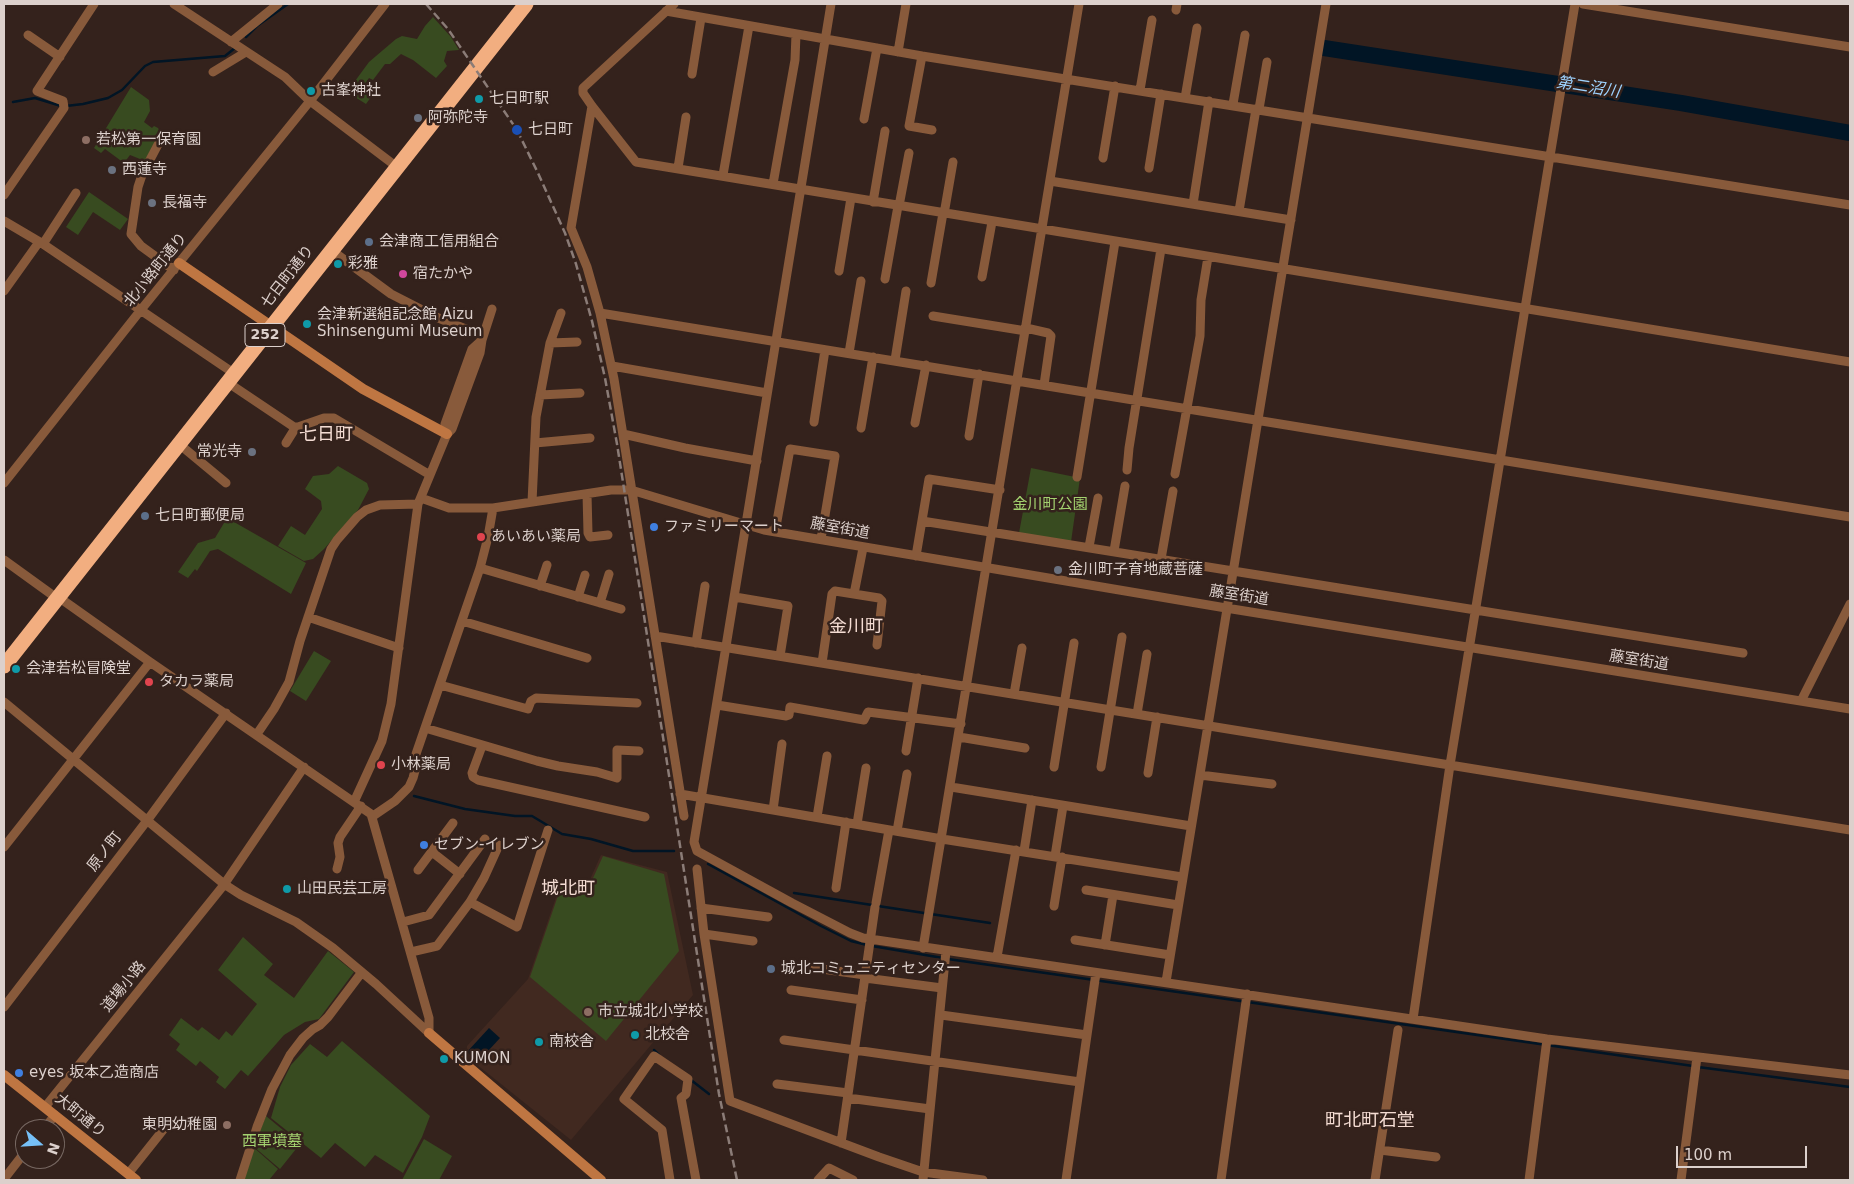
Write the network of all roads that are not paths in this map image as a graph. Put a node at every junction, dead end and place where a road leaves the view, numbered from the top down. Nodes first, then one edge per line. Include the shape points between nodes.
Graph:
1 (94, 4) edge
2 (278, 4) edge
3 (385, 4) edge
4 (526, 4) edge
5 (674, 4) edge
6 (831, 4) edge
7 (906, 4) edge
8 (1079, 4) edge
9 (1326, 4) edge
10 (1575, 4) edge
11 (1583, 4) edge
12 (180, 5) edge
13 (666, 11) junction
14 (701, 18) junction
15 (1152, 20) dead end
16 (749, 26) junction
17 (1197, 28) dead end
18 (796, 34) junction
19 (28, 35) dead end
20 (1245, 35) dead end
21 (825, 39) junction
22 (231, 42) junction
23 (1850, 47) edge
24 (877, 48) junction
25 (246, 52) junction
26 (898, 52) junction
27 (922, 56) junction
28 (60, 57) junction
29 (1267, 62) dead end
30 (213, 72) dead end
31 (692, 74) dead end
32 (1066, 79) junction
33 (1115, 86) junction
34 (1140, 90) junction
35 (1161, 94) junction
36 (1185, 98) junction
37 (310, 101) junction
38 (1209, 101) junction
39 (1233, 104) junction
40 (592, 106) junction
41 (1257, 109) junction
42 (686, 117) dead end
43 (1307, 118) junction
44 (864, 119) dead end
45 (932, 130) dead end
46 (885, 131) dead end
47 (163, 134) dead end
48 (909, 153) dead end
49 (1103, 158) dead end
50 (1550, 158) junction
51 (953, 162) dead end
52 (397, 167) junction
53 (678, 168) junction
54 (1149, 168) dead end
55 (723, 175) junction
56 (1050, 181) junction
57 (773, 184) junction
58 (801, 189) junction
59 (76, 193) dead end
60 (4, 195) edge
61 (851, 198) junction
62 (873, 202) junction
63 (1193, 204) junction
64 (1850, 205) edge
65 (898, 206) junction
66 (1239, 211) junction
67 (943, 214) junction
68 (1291, 220) junction
69 (4, 221) edge
70 (992, 222) junction
71 (1042, 230) junction
72 (1115, 242) junction
73 (41, 243) junction
74 (1161, 249) junction
75 (331, 250) junction
76 (1208, 257) junction
77 (177, 266) junction
78 (1283, 269) junction
79 (839, 271) dead end
80 (982, 276) dead end
81 (885, 279) dead end
82 (861, 280) dead end
83 (931, 282) dead end
84 (4, 290) edge
85 (906, 290) dead end
86 (1526, 308) junction
87 (492, 309) dead end
88 (140, 311) junction
89 (561, 313) dead end
90 (600, 313) junction
91 (933, 316) dead end
92 (271, 327) junction
93 (1026, 330) junction
94 (482, 338) junction
95 (577, 342) dead end
96 (776, 342) junction
97 (550, 343) junction
98 (825, 350) junction
99 (849, 353) junction
100 (873, 357) junction
101 (895, 360) junction
102 (1850, 362) edge
103 (926, 365) junction
104 (612, 366) junction
105 (979, 374) junction
106 (231, 378) junction
107 (1018, 380) junction
108 (1044, 385) junction
109 (1089, 392) junction
110 (580, 393) dead end
111 (768, 393) junction
112 (540, 395) junction
113 (1136, 400) junction
114 (1187, 408) junction
115 (1258, 420) junction
116 (814, 422) dead end
117 (915, 423) dead end
118 (296, 427) junction
119 (861, 428) dead end
120 (447, 434) junction
121 (623, 434) junction
122 (969, 436) dead end
123 (590, 438) dead end
124 (286, 443) dead end
125 (535, 443) junction
126 (179, 444) junction
127 (1502, 459) junction
128 (757, 461) junction
129 (1127, 470) dead end
130 (1175, 474) dead end
131 (430, 475) junction
132 (1077, 477) dead end
133 (4, 483) edge
134 (226, 483) dead end
135 (1125, 486) dead end
136 (631, 490) junction
137 (1000, 490) junction
138 (1173, 491) dead end
139 (588, 494) junction
140 (1098, 498) dead end
141 (419, 501) junction
142 (532, 502) junction
143 (493, 508) junction
144 (1850, 517) edge
145 (922, 521) junction
146 (746, 526) junction
147 (993, 531) junction
148 (775, 532) junction
149 (608, 535) dead end
150 (821, 539) junction
151 (1089, 547) junction
152 (863, 548) junction
153 (1114, 551) junction
154 (916, 556) junction
155 (1161, 559) junction
156 (4, 560) edge
157 (547, 565) dead end
158 (480, 568) junction
159 (987, 568) junction
160 (1233, 571) junction
161 (610, 574) dead end
162 (585, 575) dead end
163 (540, 586) junction
164 (705, 586) dead end
165 (854, 594) junction
166 (578, 597) junction
167 (735, 597) junction
168 (57, 598) junction
169 (600, 603) junction
170 (1850, 604) edge
171 (1226, 608) junction
172 (621, 609) dead end
173 (1476, 610) junction
174 (308, 617) junction
175 (462, 621) junction
176 (655, 636) junction
177 (1122, 637) dead end
178 (696, 643) junction
179 (1074, 644) dead end
180 (876, 645) dead end
181 (726, 647) junction
182 (1469, 647) junction
183 (399, 648) junction
184 (1022, 648) dead end
185 (1743, 653) dead end
186 (1147, 654) dead end
187 (780, 656) junction
188 (587, 658) dead end
189 (150, 662) junction
190 (822, 663) junction
191 (4, 666) edge
192 (918, 678) junction
193 (440, 685) junction
194 (967, 686) junction
195 (1014, 694) junction
196 (1801, 701) junction
197 (4, 702) edge
198 (1064, 702) junction
199 (637, 703) dead end
200 (717, 705) junction
201 (1110, 709) junction
202 (1850, 709) edge
203 (226, 713) junction
204 (1137, 714) junction
205 (911, 717) junction
206 (1157, 717) junction
207 (961, 724) junction
208 (1208, 725) junction
209 (425, 728) junction
210 (257, 734) junction
211 (959, 737) junction
212 (782, 744) dead end
213 (482, 746) junction
214 (1025, 748) dead end
215 (639, 751) dead end
216 (906, 751) dead end
217 (826, 756) dead end
218 (74, 760) junction
219 (1450, 765) junction
220 (1101, 766) dead end
221 (304, 767) junction
222 (1054, 767) dead end
223 (866, 768) dead end
224 (1148, 773) dead end
225 (907, 774) dead end
226 (1200, 775) junction
227 (1272, 784) dead end
228 (951, 787) junction
229 (680, 794) junction
230 (702, 797) junction
231 (1032, 800) junction
232 (357, 804) junction
233 (1063, 806) junction
234 (773, 810) junction
235 (373, 816) junction
236 (684, 816) dead end
237 (645, 817) dead end
238 (817, 817) junction
239 (146, 821) junction
240 (453, 822) dead end
241 (846, 822) junction
242 (857, 824) junction
243 (1191, 826) junction
244 (548, 830) dead end
245 (893, 830) junction
246 (1850, 830) edge
247 (485, 839) dead end
248 (942, 839) junction
249 (499, 845) dead end
250 (4, 847) edge
251 (1020, 851) junction
252 (432, 852) junction
253 (1058, 857) junction
254 (697, 869) dead end
255 (336, 870) dead end
256 (418, 870) dead end
257 (460, 874) junction
258 (1182, 877) junction
259 (224, 884) junction
260 (836, 888) dead end
261 (1086, 890) dead end
262 (1113, 894) junction
263 (470, 902) junction
264 (1178, 905) junction
265 (1054, 906) dead end
266 (701, 908) junction
267 (768, 917) dead end
268 (403, 922) junction
269 (704, 934) junction
270 (1075, 940) dead end
271 (753, 941) dead end
272 (870, 944) junction
273 (1105, 945) junction
274 (923, 948) junction
275 (411, 952) junction
276 (946, 954) junction
277 (1170, 955) junction
278 (997, 957) junction
279 (815, 968) dead end
280 (362, 972) junction
281 (865, 977) junction
282 (1095, 978) junction
283 (1166, 982) junction
284 (942, 988) junction
285 (791, 990) dead end
286 (1247, 997) junction
287 (862, 1000) junction
288 (4, 1006) edge
289 (941, 1014) junction
290 (1413, 1019) junction
291 (1398, 1030) dead end
292 (429, 1033) junction
293 (1087, 1035) junction
294 (1546, 1039) junction
295 (784, 1040) dead end
296 (854, 1051) junction
297 (1697, 1057) junction
298 (935, 1061) junction
299 (4, 1075) edge
300 (1850, 1075) edge
301 (1080, 1082) junction
302 (777, 1084) dead end
303 (848, 1095) junction
304 (45, 1107) junction
305 (930, 1109) junction
306 (55, 1115) junction
307 (52, 1119) edge
308 (172, 1120) dead end
309 (841, 1143) junction
310 (1380, 1150) junction
311 (1436, 1157) dead end
312 (15, 1165) edge
313 (589, 1176) edge
314 (923, 1176) edge
315 (125, 1177) edge
316 (4, 1179) edge
317 (136, 1180) edge
318 (240, 1180) edge
319 (601, 1180) edge
320 (670, 1180) edge
321 (696, 1180) edge
322 (818, 1180) edge
323 (853, 1180) edge
324 (983, 1180) edge
325 (1066, 1180) edge
326 (1221, 1180) edge
327 (1375, 1180) edge
328 (1528, 1180) edge
329 (1681, 1180) edge

1 - 28 street
2 - 22 street
3 - 37 street, 北小路町通り
4 - 52 highway, 七日町通り / 252
5 - 13 street
6 - 21 street
7 - 26 street
8 - 32 street
9 - 43 street
10 - 50 street
11 - 23 street
12 - 22 street
13 - 14 street
13 - 40 street via 583,88
14 - 16 street
14 - 31 street
15 - 34 street
16 - 18 street
16 - 55 street
17 - 36 street
18 - 21 street
18 - 57 street
19 - 28 street
20 - 39 street
21 - 24 street
21 - 58 street
22 - 25 street
24 - 26 street
24 - 44 street
25 - 30 street
25 - 37 street via 285,78
26 - 27 street
27 - 32 street
27 - 45 street via 909,126
28 - 60 street via 37,91 63,105
29 - 41 street
32 - 33 street
32 - 56 street
33 - 34 street
33 - 49 street
34 - 35 street
35 - 36 street
35 - 54 street
36 - 38 street
37 - 52 street
37 - 77 street, 北小路町通り
38 - 39 street
38 - 63 street
39 - 41 street
40 - 53 street via 636,162
40 - 90 street via 571,228 587,267
41 - 43 street
41 - 66 street
42 - 53 street
43 - 50 street
43 - 68 street
46 - 62 street
47 - 77 street via 142,175 130,234 141,246
48 - 65 street
50 - 64 street
50 - 86 street
51 - 67 street
52 - 75 highway, 七日町通り / 252
53 - 55 street
55 - 57 street
56 - 63 street
56 - 71 street
57 - 58 street
58 - 61 street
58 - 96 street
59 - 73 street
61 - 62 street
61 - 79 street
62 - 65 street
63 - 66 street
65 - 67 street
65 - 81 street
66 - 68 street
67 - 70 street
67 - 83 street
68 - 78 street
69 - 73 street
70 - 71 street
70 - 80 street
71 - 72 street
71 - 93 street
72 - 74 street
72 - 109 street
73 - 84 street
73 - 88 street
74 - 76 street
74 - 113 street
75 - 92 highway, 七日町通り / 252
75 - 94 street via 391,294
76 - 78 street
76 - 114 street via 1201,300 1200,336
77 - 88 street, 北小路町通り
77 - 92 street
78 - 86 street
78 - 115 street
82 - 99 street
85 - 101 street
86 - 102 street
86 - 127 street
87 - 94 street
88 - 106 street
88 - 133 street, 北小路町通り
89 - 97 street
90 - 96 street
90 - 104 street
91 - 93 street
92 - 106 highway, 七日町通り / 252
92 - 120 street via 363,389
93 - 107 street
93 - 108 street via 1051,336
94 - 120 street via 472,349 446,424
95 - 97 street
96 - 98 street
96 - 111 street
97 - 112 street
98 - 99 street
98 - 116 street
99 - 100 street
100 - 101 street
100 - 119 street
101 - 103 street
103 - 105 street
103 - 117 street
104 - 111 street
104 - 121 street
105 - 107 street
105 - 122 street
106 - 118 street
106 - 126 highway, 七日町通り / 252
107 - 108 street
107 - 137 street
108 - 109 street
109 - 113 street
109 - 132 street
110 - 112 street
111 - 128 street
112 - 125 street
113 - 114 street
113 - 129 street
114 - 115 street
114 - 130 street
115 - 127 street
115 - 160 street
118 - 124 street
118 - 131 street via 334,418
120 - 131 street
121 - 128 street
121 - 136 street
123 - 125 street
125 - 142 street
126 - 134 street
126 - 168 highway, 七日町通り / 252
127 - 144 street
127 - 173 street
128 - 146 street
131 - 141 street
135 - 153 street
136 - 139 street, 藤室街道
136 - 146 street, 藤室街道
136 - 176 street
137 - 145 street via 929,479
137 - 147 street
138 - 155 street
139 - 142 street, 藤室街道
139 - 149 street via 588,533 590,537
140 - 151 street
141 - 143 street, 藤室街道 via 449,508
141 - 174 street via 380,506 356,517 331,549
141 - 183 street
142 - 143 street, 藤室街道
143 - 158 street
145 - 147 street
145 - 154 street
146 - 148 street, 藤室街道
146 - 167 street
147 - 151 street
147 - 159 street
148 - 150 street, 藤室街道
148 - 150 street via 790,448 835,456
150 - 152 street, 藤室街道
151 - 153 street
152 - 154 street, 藤室街道
152 - 165 street
153 - 155 street
154 - 159 street, 藤室街道
155 - 160 street
156 - 168 street
157 - 163 street
158 - 163 street
158 - 175 street
159 - 171 street, 藤室街道
159 - 194 street
160 - 171 street
160 - 173 street
161 - 169 street
162 - 166 street
163 - 166 street
164 - 178 street
165 - 180 street via 882,601
165 - 190 street via 835,591 832,594
166 - 169 street
167 - 181 street
167 - 187 street via 788,606
168 - 189 street
168 - 191 highway, 七日町通り / 252
169 - 172 street
170 - 196 street
171 - 182 street, 藤室街道
171 - 208 street
173 - 182 street
173 - 185 street
174 - 183 street
174 - 210 street via 289,682
175 - 188 street
175 - 193 street
176 - 178 street
176 - 229 street
177 - 201 street
178 - 181 street
179 - 198 street
181 - 187 street
181 - 200 street
182 - 196 street, 藤室街道
182 - 219 street
183 - 232 street via 382,741
184 - 195 street
186 - 204 street
187 - 190 street
189 - 203 street
189 - 218 street
190 - 192 street
192 - 194 street
192 - 205 street
193 - 199 street via 528,709 536,698
193 - 209 street
194 - 195 street
194 - 207 street
195 - 198 street
196 - 202 street, 藤室街道
197 - 218 street
198 - 201 street
198 - 222 street
200 - 205 street via 786,716 790,706 864,720 868,712
200 - 230 street
201 - 204 street
201 - 220 street
203 - 210 street
203 - 239 street, 原ノ町
204 - 206 street
205 - 207 street
205 - 216 street
206 - 208 street
206 - 224 street
207 - 211 street
208 - 219 street
208 - 226 street
209 - 213 street
209 - 235 street via 409,788
210 - 221 street
211 - 214 street
211 - 228 street
212 - 234 street
213 - 215 street via 617,778 617,750
213 - 237 street via 472,773 478,780
217 - 238 street
218 - 239 street
218 - 250 street
219 - 246 street
219 - 290 street
221 - 232 street
221 - 259 street, 道場小路
223 - 242 street
225 - 245 street
226 - 227 street
226 - 243 street
228 - 231 street
228 - 248 street
229 - 230 street
229 - 236 street
230 - 234 street
230 - 272 street via 694,842 697,851
231 - 233 street
231 - 251 street
232 - 235 street
232 - 255 street via 340,836
233 - 243 street
233 - 253 street
234 - 238 street
235 - 268 street
238 - 241 street
239 - 259 street
239 - 288 street, 原ノ町
240 - 252 street
241 - 242 street
241 - 260 street
242 - 245 street
243 - 258 street
244 - 263 street via 517,927
245 - 248 street
245 - 272 street
247 - 257 street
248 - 251 street
248 - 274 street
249 - 263 street
251 - 253 street
251 - 278 street
252 - 256 street
252 - 257 street
253 - 258 street
253 - 265 street
254 - 266 street
257 - 268 street via 429,915
258 - 264 street
259 - 280 street via 296,922
259 - 304 street, 道場小路
261 - 262 street
262 - 264 street
262 - 273 street
263 - 275 street via 437,946
264 - 277 street
266 - 267 street
266 - 269 street
268 - 275 street
269 - 271 street
269 - 309 street via 730,1102
270 - 273 street
272 - 274 street
272 - 281 street
273 - 277 street
274 - 276 street
275 - 292 street via 429,1018
276 - 278 street
276 - 284 street
277 - 283 street
278 - 282 street
279 - 281 street
280 - 292 street
280 - 318 street via 328,1017 303,1038 290,1055 272,1089
281 - 284 street
281 - 287 street
282 - 283 street
282 - 293 street
283 - 286 street
284 - 289 street
285 - 287 street
286 - 290 street
286 - 326 street
287 - 296 street
289 - 293 street
289 - 298 street
290 - 294 street
291 - 310 street
292 - 313 street
293 - 301 street
294 - 297 street
294 - 328 street
295 - 296 street
296 - 298 street
296 - 303 street
297 - 300 street
297 - 329 street
298 - 301 street
298 - 305 street
299 - 304 street, 大町通り
301 - 325 street
302 - 303 street
303 - 305 street
303 - 309 street
304 - 306 street, 大町通り
305 - 314 street
306 - 307 street
306 - 315 street, 大町通り
308 - 315 street
309 - 314 street
310 - 311 street
310 - 327 street
312 - 316 street
313 - 319 street
314 - 324 street
315 - 317 street, 大町通り
320 - 321 street via 662,1130 624,1099 654,1056 688,1079 686,1094 681,1098
322 - 323 street via 829,1168

